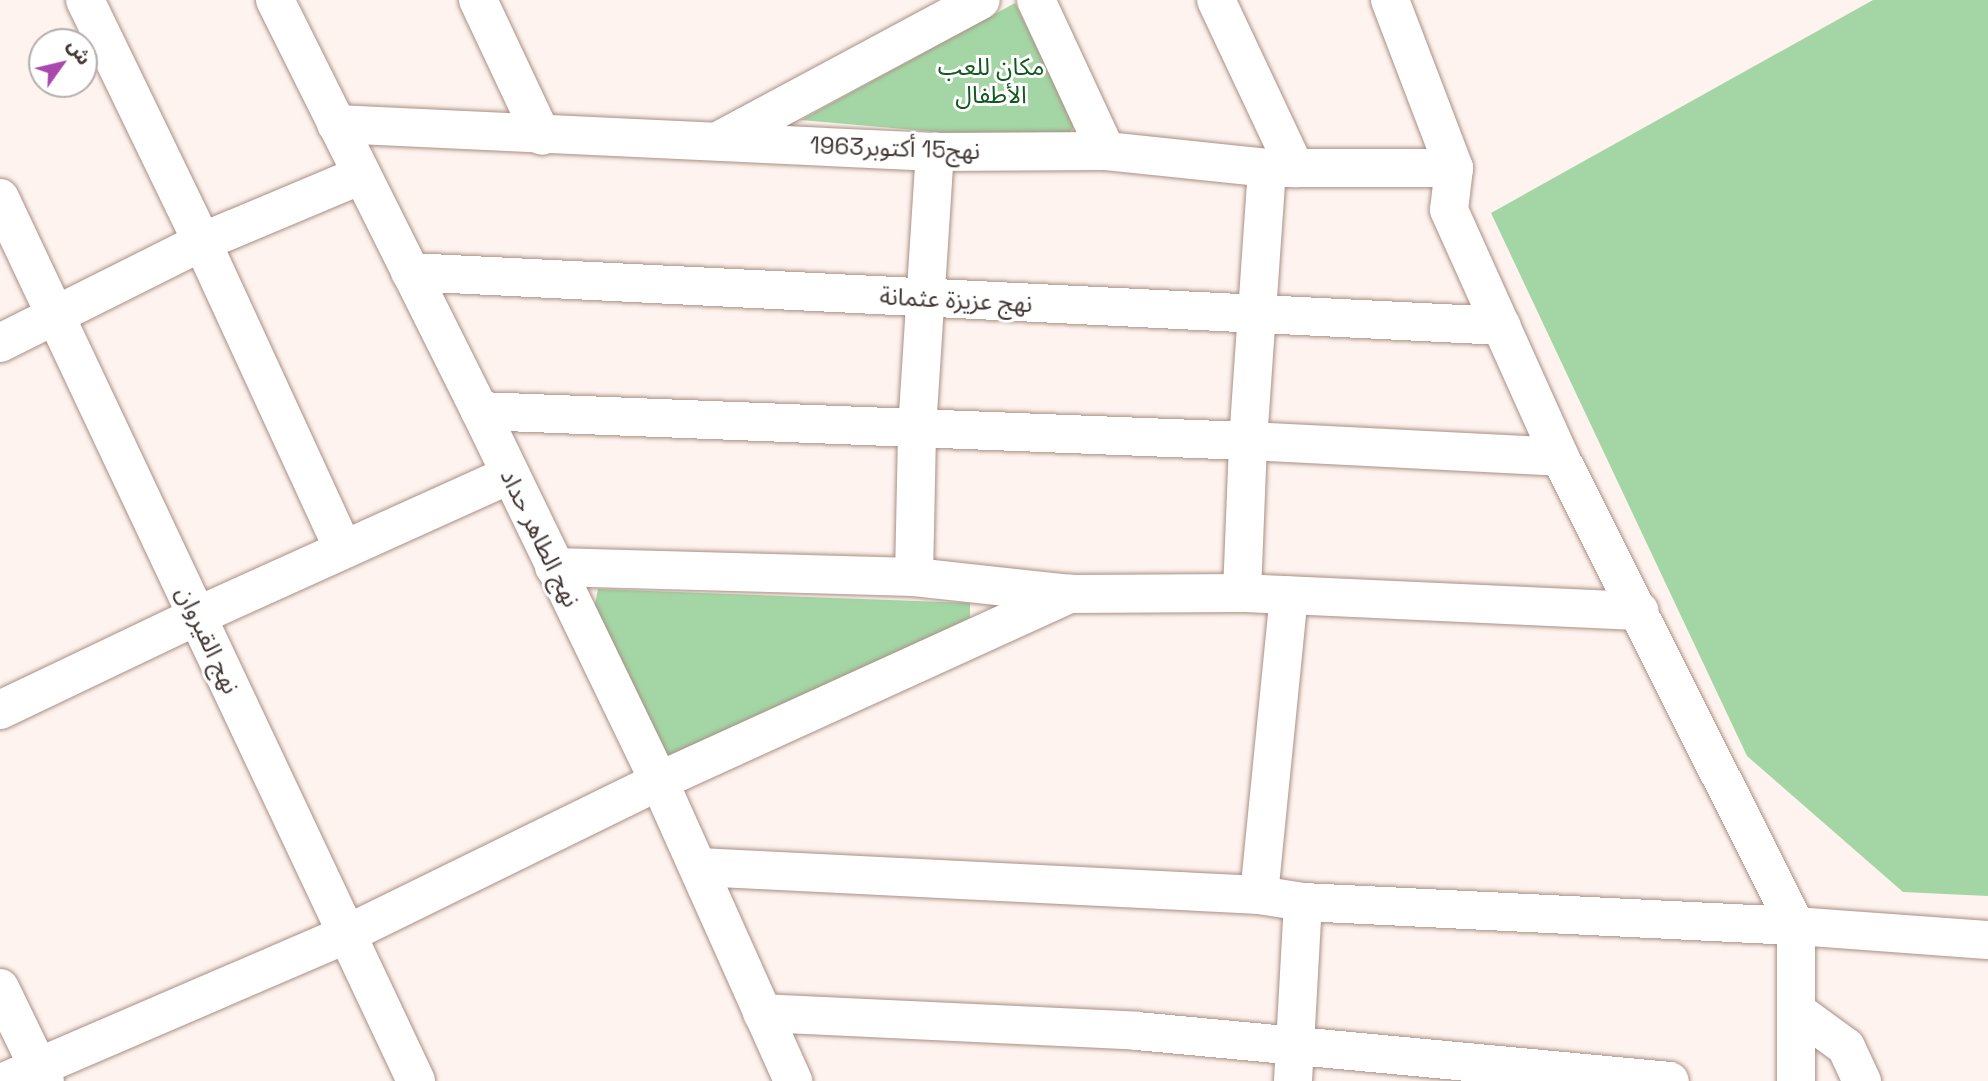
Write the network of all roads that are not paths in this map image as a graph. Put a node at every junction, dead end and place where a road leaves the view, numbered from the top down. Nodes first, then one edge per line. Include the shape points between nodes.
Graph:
1 (85, 0) edge
2 (275, 0) edge
3 (478, 0) edge
4 (981, 0) edge
5 (1036, 0) edge
6 (1216, 0) edge
7 (1390, 0) edge
8 (336, 124) junction
9 (542, 136) junction
10 (716, 142) junction
11 (1106, 151) junction
12 (935, 152) junction
13 (1281, 168) junction
14 (1454, 168) junction
15 (361, 175) junction
16 (0, 198) edge
17 (202, 242) junction
18 (410, 272) junction
19 (927, 299) junction
20 (1256, 314) junction
21 (57, 317) junction
22 (1502, 326) junction
23 (0, 343) edge
24 (480, 411) junction
25 (917, 429) junction
26 (1248, 441) junction
27 (1560, 457) junction
28 (510, 475) junction
29 (343, 549) junction
30 (554, 567) junction
31 (914, 577) junction
32 (1241, 593) junction
33 (1070, 594) junction
34 (1289, 595) junction
35 (1640, 611) junction
36 (197, 616) junction
37 (0, 710) edge
38 (659, 781) junction
39 (699, 867) junction
40 (1259, 895) junction
41 (1303, 902) junction
42 (1797, 926) junction
43 (347, 934) junction
44 (1988, 940) edge
45 (0, 988) edge
46 (1798, 1012) junction
47 (762, 1013) junction
48 (1294, 1064) edge
49 (30, 1076) edge
50 (416, 1081) edge
51 (793, 1081) edge
52 (1670, 1081) edge
53 (1796, 1081) edge
54 (1862, 1081) edge

1 - 17 street
2 - 8 street, نهج الطاهر حداد
3 - 9 street
4 - 10 street
5 - 11 street
6 - 13 street
7 - 14 street
8 - 9 street, نهج15 أكتوبر1963
8 - 15 street, نهج الطاهر حداد
9 - 10 street, نهج15 أكتوبر1963
10 - 12 street, نهج15 أكتوبر1963
11 - 12 street, نهج15 أكتوبر1963
11 - 13 street, نهج15 أكتوبر1963
12 - 19 street
13 - 14 street, نهج15 أكتوبر1963
13 - 20 street
14 - 22 street via 1449,210
15 - 17 street
15 - 18 street, نهج الطاهر حداد
16 - 21 street, نهج القيروان
17 - 21 street
17 - 29 street
18 - 19 street, نهج عزيزة عثمانة
18 - 24 street, نهج الطاهر حداد
19 - 20 street, نهج عزيزة عثمانة
19 - 25 street
20 - 22 street, نهج عزيزة عثمانة
20 - 26 street
21 - 23 street
21 - 36 street, نهج القيروان
22 - 27 street
24 - 25 street
24 - 28 street, نهج الطاهر حداد
25 - 26 street
25 - 31 street
26 - 27 street
26 - 32 street
27 - 35 street
28 - 29 street
28 - 30 street, نهج الطاهر حداد
29 - 36 street
30 - 31 street
30 - 38 street, نهج الطاهر حداد
31 - 33 street
32 - 33 street
32 - 34 street
33 - 38 street
34 - 35 street
34 - 40 street
35 - 42 street
36 - 37 street
36 - 43 street, نهج القيروان
38 - 39 street, نهج الطاهر حداد
38 - 43 street
39 - 40 street
39 - 47 street, نهج الطاهر حداد
40 - 41 street
41 - 42 street
41 - 48 street
42 - 44 street
42 - 46 street
43 - 49 street
43 - 50 street, نهج القيروان
45 - 49 street
46 - 53 street
46 - 54 street via 1846,1047
47 - 48 street via 1137,1031
47 - 51 street, نهج الطاهر حداد
48 - 52 street

